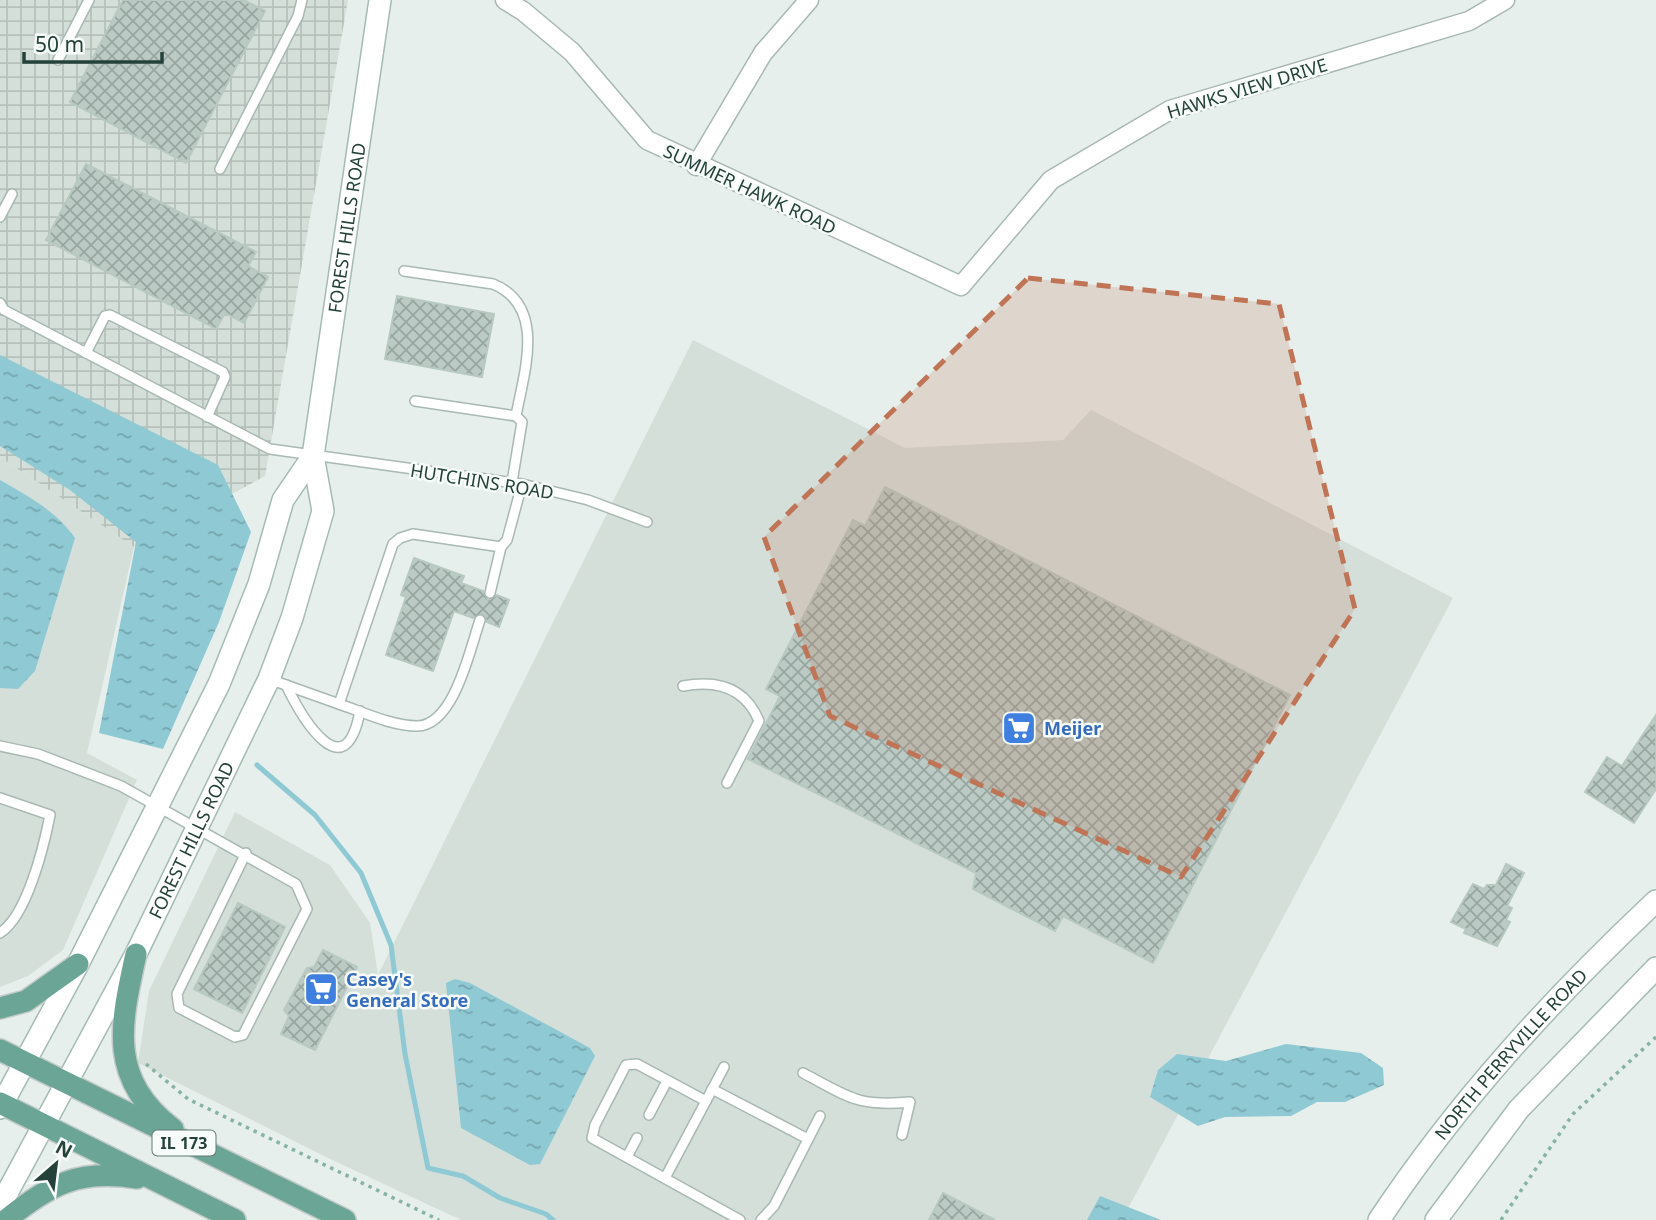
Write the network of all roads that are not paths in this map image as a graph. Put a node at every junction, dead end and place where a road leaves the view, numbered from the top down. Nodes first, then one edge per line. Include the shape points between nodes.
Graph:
1 (89, 0) edge
2 (302, 0) edge
3 (380, 0) edge
4 (505, 0) edge
5 (809, 0) edge
6 (1505, 0) edge
7 (58, 60) dead end
8 (696, 166) junction
9 (220, 169) dead end
10 (12, 194) dead end
11 (0, 217) edge
12 (404, 271) dead end
13 (961, 286) joint
14 (0, 303) edge
15 (86, 353) junction
16 (415, 401) dead end
17 (516, 416) junction
18 (207, 417) junction
19 (313, 456) junction
20 (517, 483) junction
21 (647, 522) dead end
22 (500, 547) junction
23 (490, 593) dead end
24 (480, 620) dead end
25 (278, 682) junction
26 (682, 686) dead end
27 (339, 704) junction
28 (360, 711) junction
29 (0, 746) edge
30 (727, 783) dead end
31 (0, 797) edge
32 (157, 805) junction
33 (197, 827) junction
34 (246, 853) junction
35 (1656, 901) edge
36 (0, 933) edge
37 (136, 954) junction
38 (78, 964) junction
39 (1656, 968) edge
40 (0, 1008) edge
41 (0, 1050) edge
42 (24, 1063) junction
43 (724, 1067) dead end
44 (803, 1073) dead end
45 (667, 1081) junction
46 (66, 1084) junction
47 (712, 1090) junction
48 (706, 1101) junction
49 (1, 1105) edge
50 (649, 1115) dead end
51 (820, 1116) dead end
52 (44, 1125) junction
53 (902, 1135) dead end
54 (637, 1138) dead end
55 (808, 1139) junction
56 (202, 1152) junction
57 (627, 1157) junction
58 (665, 1178) junction
59 (179, 1193) junction
60 (0, 1206) edge
61 (6, 1220) edge
62 (235, 1220) edge
63 (345, 1220) edge
64 (740, 1220) edge
65 (761, 1220) edge
66 (1378, 1220) edge
67 (1436, 1220) edge

1 - 7 lane
2 - 9 lane
3 - 19 street, FOREST HILLS ROAD
4 - 8 street, SUMMER HAWK ROAD via 572,52 646,140
5 - 8 street via 763,53
6 - 13 street, HAWKS VIEW DRIVE via 1469,21 1171,110 1051,180
8 - 13 street, SUMMER HAWK ROAD
10 - 11 lane
12 - 17 lane via 493,285 507,290 519,303 527,318 527,354
14 - 15 lane, HUTCHINS ROAD via 4,310
15 - 18 lane, HUTCHINS ROAD
15 - 18 lane via 105,316 110,315 223,372 225,377
16 - 17 lane
17 - 20 lane via 522,422
18 - 19 lane, HUTCHINS ROAD via 270,449
19 - 20 lane, HUTCHINS ROAD
19 - 25 street, FOREST HILLS ROAD via 323,511
19 - 32 street, FOREST HILLS ROAD via 283,500 238,640
20 - 21 lane, HUTCHINS ROAD via 588,500
20 - 22 lane via 507,540
22 - 23 lane
22 - 27 lane via 413,534 393,544
24 - 28 lane via 454,695 442,715 418,726
25 - 27 lane
25 - 28 lane via 317,738 328,746 341,747 351,740
25 - 33 street, FOREST HILLS ROAD
26 - 30 lane via 715,682 754,708 759,721
27 - 28 lane
29 - 32 lane via 85,770
31 - 36 lane via 50,815 43,849 13,922
32 - 33 lane
32 - 38 street, FOREST HILLS ROAD
33 - 34 lane
33 - 37 street, FOREST HILLS ROAD
34 - 34 lane via 296,884 307,909 243,1035 234,1037 179,1008 177,994
35 - 66 street, NORTH PERRYVILLE ROAD via 1572,980 1511,1046 1421,1156
37 - 46 street, FOREST HILLS ROAD
37 - 56 main road via 123,1025 130,1081 164,1122
38 - 40 main road via 26,1001
38 - 42 street, FOREST HILLS ROAD
39 - 67 street via 1519,1109
41 - 42 main road, IL 173
42 - 46 main road, IL 173
42 - 49 street, FOREST HILLS ROAD
43 - 47 lane
44 - 53 lane via 854,1100 875,1105 911,1102
45 - 48 lane
45 - 50 lane
45 - 57 lane via 636,1064 626,1065 592,1138
46 - 52 street, FOREST HILLS ROAD
46 - 56 main road, IL 173
47 - 48 lane
47 - 55 lane
48 - 58 lane
49 - 52 main road, IL 173
51 - 55 lane
52 - 59 main road, IL 173
52 - 60 street, FOREST HILLS ROAD
54 - 57 lane
55 - 65 lane via 774,1206
56 - 63 main road, IL 173
57 - 58 lane
58 - 64 lane
59 - 61 main road via 114,1174 85,1176 38,1193
59 - 62 main road, IL 173

